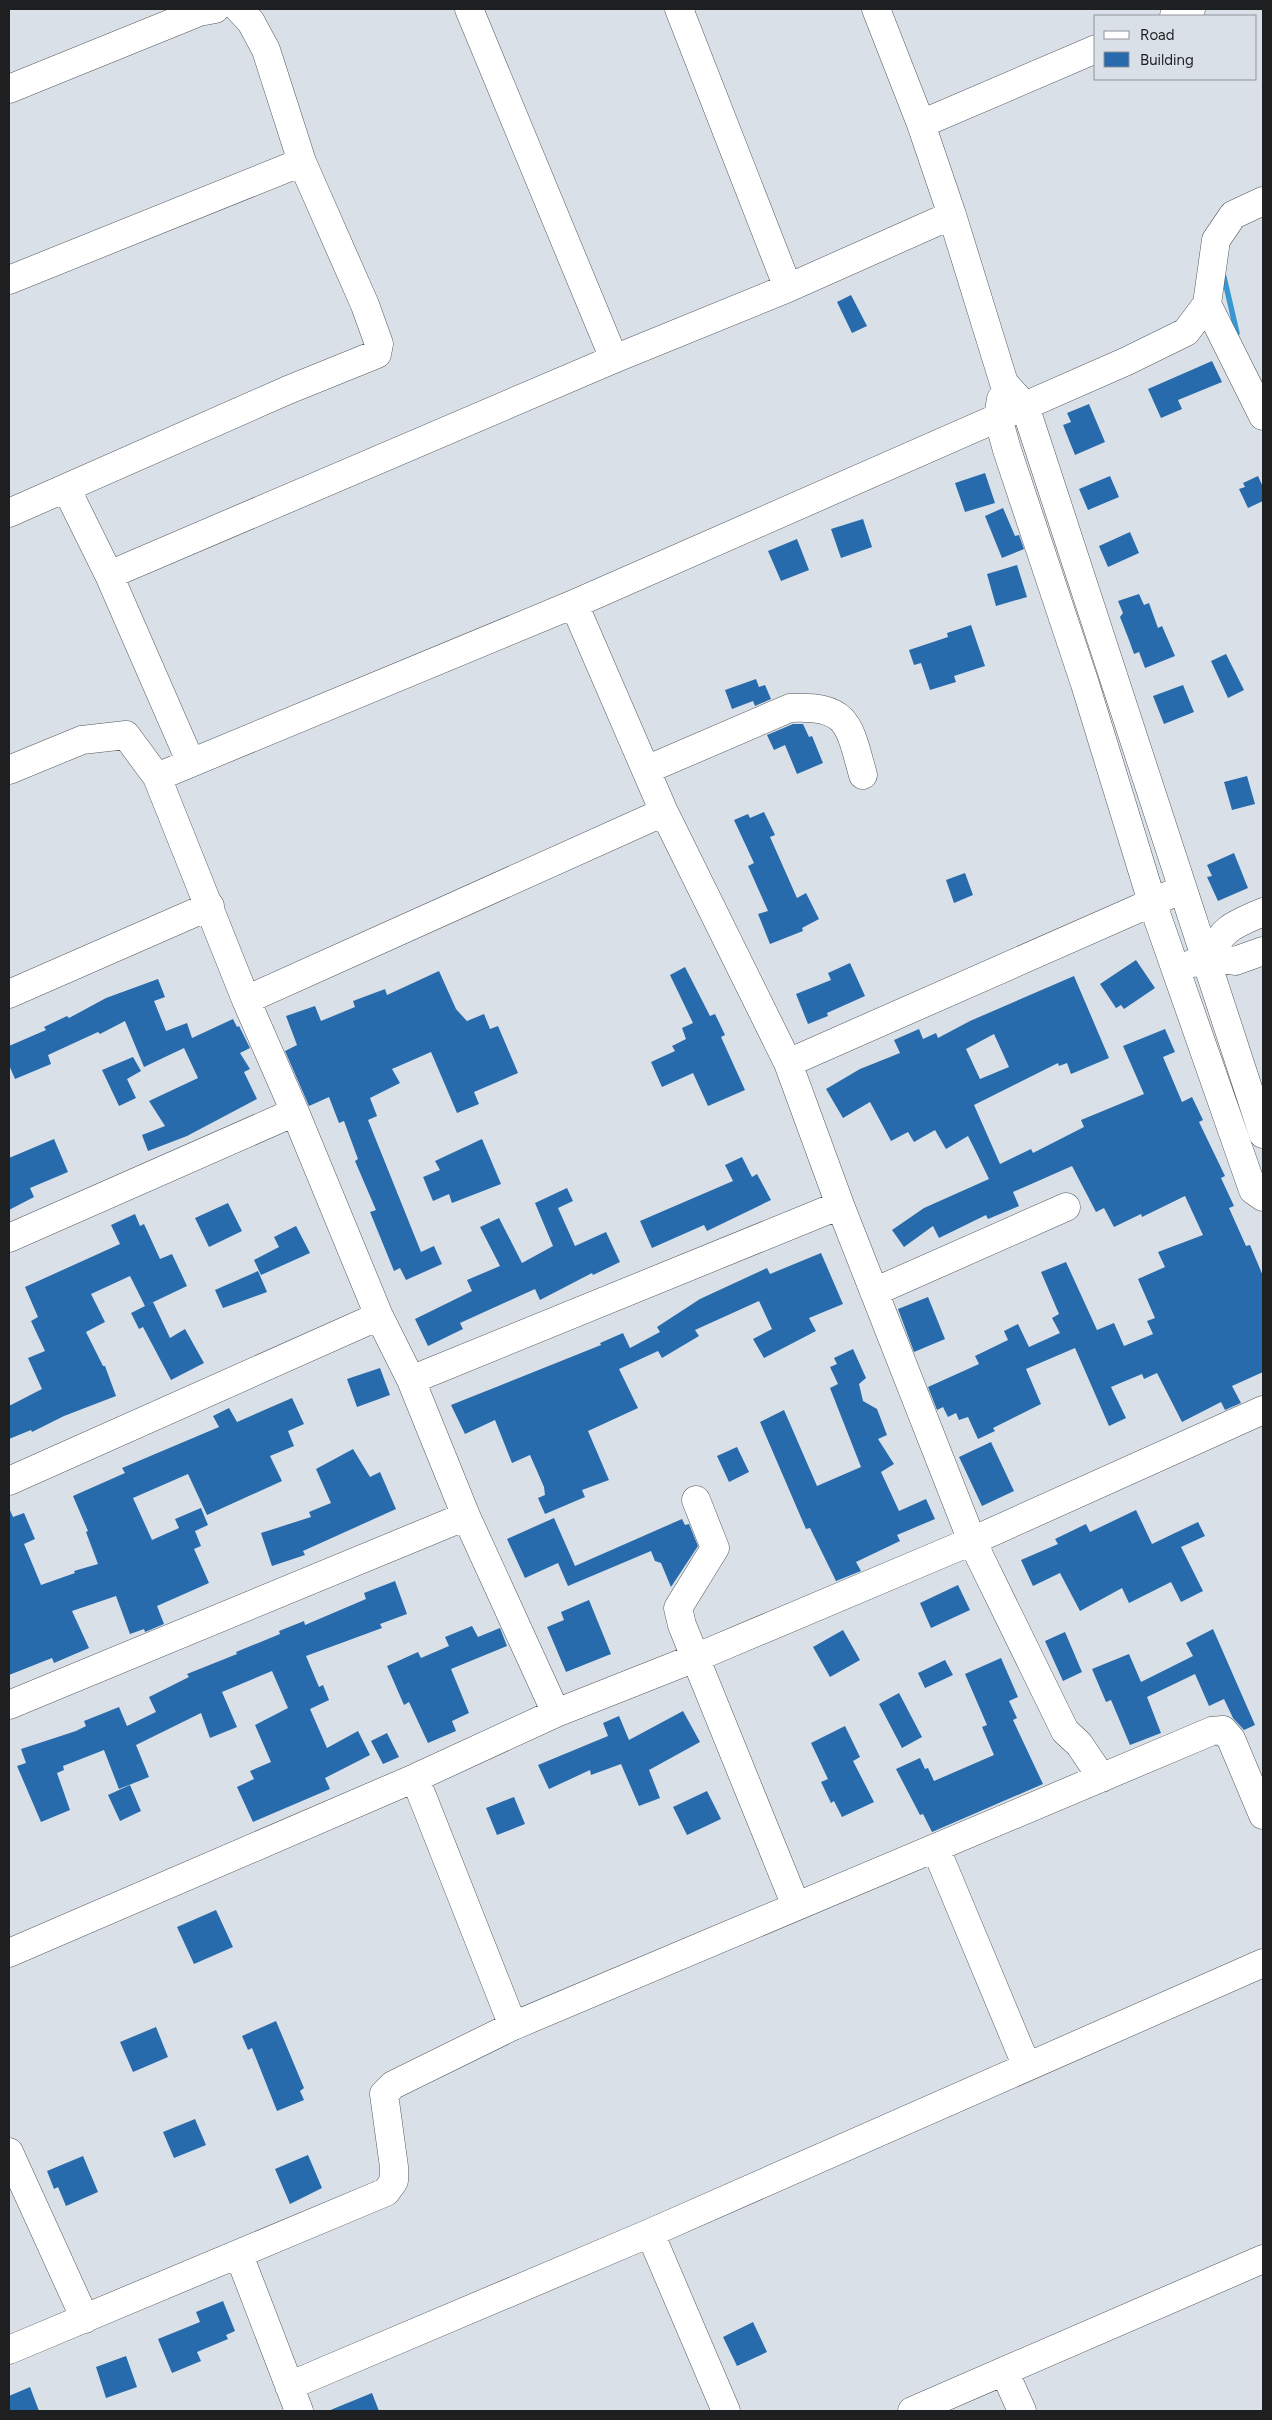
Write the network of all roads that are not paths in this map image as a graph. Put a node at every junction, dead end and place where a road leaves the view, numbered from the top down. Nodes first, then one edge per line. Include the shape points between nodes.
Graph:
1 (215, 9) edge
2 (239, 9) edge
3 (469, 9) edge
4 (679, 9) edge
5 (876, 9) edge
6 (1191, 9) edge
7 (1176, 15) edge
8 (1094, 51) edge
9 (9, 89) edge
10 (921, 124) junction
11 (302, 162) junction
12 (1263, 201) edge
13 (952, 215) junction
14 (9, 280) edge
15 (788, 288) junction
16 (1208, 304) junction
17 (614, 359) junction
18 (1004, 383) junction
19 (1025, 406) junction
20 (1263, 416) edge
21 (998, 417) junction
22 (66, 488) junction
23 (9, 513) edge
24 (1078, 565) junction
25 (109, 575) junction
26 (1048, 575) junction
27 (574, 604) junction
28 (191, 763) junction
29 (9, 770) edge
30 (646, 770) junction
31 (862, 774) dead end
32 (158, 776) junction
33 (664, 812) junction
34 (1162, 820) junction
35 (1131, 829) junction
36 (1184, 889) junction
37 (1152, 902) junction
38 (210, 906) junction
39 (1263, 912) edge
40 (1263, 951) edge
41 (1207, 956) junction
42 (1177, 969) junction
43 (9, 994) edge
44 (246, 1000) junction
45 (1239, 1059) junction
46 (788, 1063) junction
47 (1211, 1069) junction
48 (295, 1112) junction
49 (1263, 1134) edge
50 (1263, 1197) edge
51 (840, 1205) junction
52 (1066, 1207) dead end
53 (9, 1238) edge
54 (874, 1292) junction
55 (379, 1316) junction
56 (411, 1380) junction
57 (1263, 1410) edge
58 (9, 1481) edge
59 (696, 1500) dead end
60 (466, 1516) junction
61 (972, 1541) junction
62 (695, 1658) junction
63 (9, 1704) edge
64 (556, 1713) junction
65 (415, 1778) junction
66 (1102, 1778) junction
67 (1263, 1815) edge
68 (936, 1848) junction
69 (796, 1906) junction
70 (9, 1953) edge
71 (1263, 1963) edge
72 (513, 2026) junction
73 (1027, 2067) junction
74 (9, 2152) edge
75 (650, 2233) junction
76 (239, 2255) junction
77 (1263, 2259) edge
78 (85, 2319) junction
79 (9, 2350) edge
80 (1004, 2372) junction
81 (289, 2386) junction
82 (299, 2411) edge
83 (726, 2411) edge
84 (912, 2411) edge
85 (1022, 2411) edge

1 - 9 street via 199,12
2 - 11 street via 251,22 266,50
3 - 17 street
4 - 15 street
5 - 10 street
6 - 7 street
8 - 10 street
10 - 13 street
11 - 14 street
11 - 22 street via 365,305 379,344 377,354
12 - 16 street via 1233,215 1216,240
13 - 15 street
13 - 18 street
15 - 17 street
16 - 19 street via 1186,332
16 - 20 street
17 - 25 street
18 - 19 street
18 - 21 street
19 - 21 street
19 - 24 street
21 - 26 street
21 - 27 street
22 - 23 street
22 - 25 street
24 - 26 street
24 - 34 street
25 - 28 street
26 - 35 street
27 - 28 street
27 - 30 street
28 - 32 street
29 - 32 street via 82,740 126,735
30 - 31 street via 790,708 812,707 828,710 844,720 852,736
30 - 33 street
32 - 38 street
33 - 44 street
33 - 46 street
34 - 35 street
34 - 36 street
35 - 37 street
36 - 37 street
36 - 41 street
37 - 42 street
37 - 46 street
38 - 43 street
38 - 44 street
39 - 41 street via 1222,933
40 - 41 street via 1235,961
41 - 42 street
41 - 45 street
42 - 47 street
44 - 48 street
45 - 47 street
45 - 49 street
46 - 51 street
47 - 50 street via 1253,1190
48 - 53 street
48 - 55 street
51 - 54 street
51 - 56 street
52 - 54 street
54 - 61 street
55 - 56 street
55 - 58 street
56 - 60 street
57 - 61 street
59 - 62 street via 715,1548 678,1608
60 - 63 street
60 - 64 street
61 - 62 street
61 - 66 street via 1065,1731 1079,1744
62 - 64 street
62 - 69 street
64 - 65 street
65 - 70 street
65 - 72 street
66 - 67 street via 1212,1731 1223,1730 1231,1739
66 - 68 street
68 - 69 street
68 - 73 street
69 - 72 street
71 - 73 street
72 - 76 street via 393,2085 384,2094 394,2166 394,2181 386,2192
73 - 75 street
74 - 78 street
75 - 81 street
75 - 83 street
76 - 78 street
76 - 81 street
77 - 80 street
78 - 79 street
80 - 84 street
80 - 85 street
81 - 82 street

